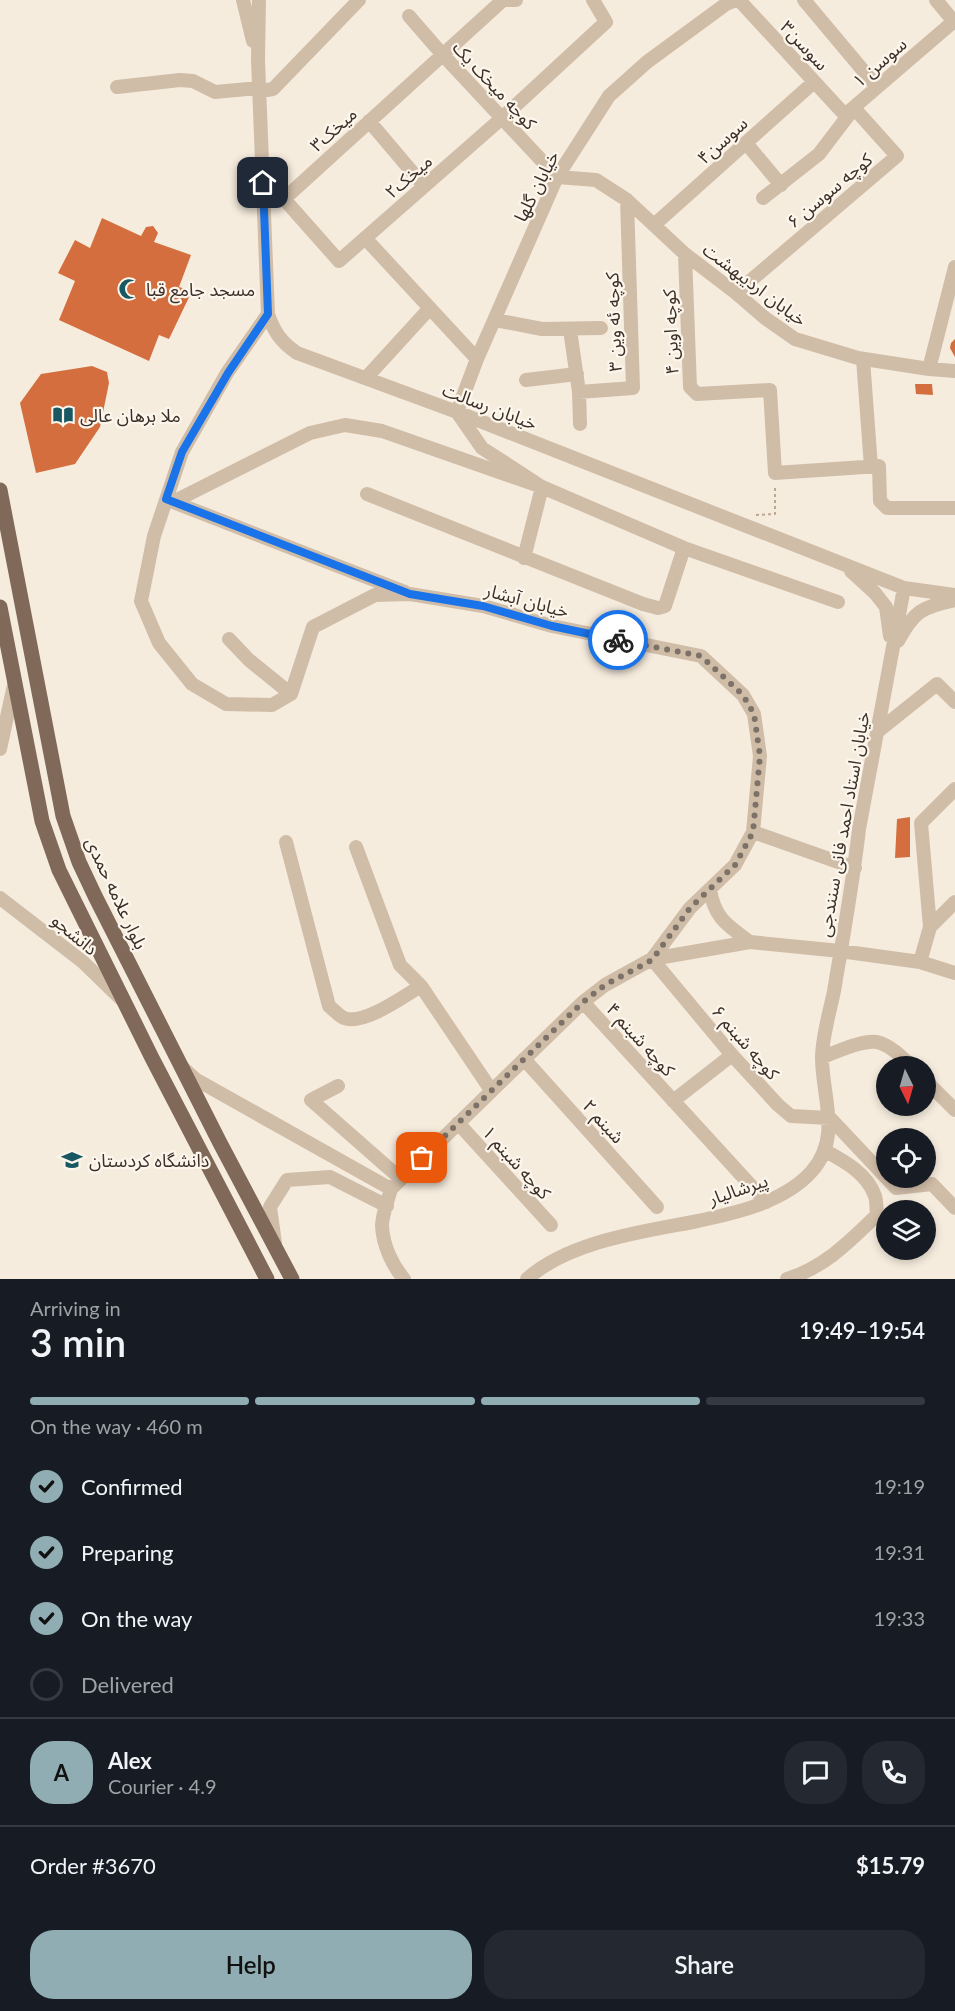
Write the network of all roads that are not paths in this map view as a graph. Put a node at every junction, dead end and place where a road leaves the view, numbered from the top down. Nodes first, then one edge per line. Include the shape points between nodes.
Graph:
1 (243, 0) edge
2 (259, 0) edge
3 (359, 0) edge
4 (516, 0) edge
5 (593, 0) edge
6 (804, 0) edge
7 (936, 0) edge
8 (731, 1) edge
9 (409, 16) dead end
10 (954, 22) edge
11 (442, 54) junction
12 (258, 60) junction
13 (814, 82) junction
14 (117, 87) dead end
15 (877, 87) junction
16 (259, 88) junction
17 (849, 112) junction
18 (502, 118) junction
19 (369, 121) junction
20 (746, 143) junction
21 (556, 177) junction
22 (781, 184) junction
23 (424, 186) junction
24 (763, 198) dead end
25 (627, 200) junction
26 (654, 225) junction
27 (364, 238) junction
28 (685, 254) junction
29 (339, 261) joint
30 (955, 267) edge
31 (736, 293) junction
32 (430, 308) junction
33 (268, 314) junction
34 (495, 320) junction
35 (601, 328) dead end
36 (570, 330) junction
37 (477, 359) junction
38 (862, 359) junction
39 (929, 369) junction
40 (955, 371) edge
41 (577, 374) junction
42 (366, 378) junction
43 (526, 380) dead end
44 (579, 392) junction
45 (457, 412) junction
46 (580, 424) dead end
47 (875, 467) junction
48 (542, 487) junction
49 (0, 490) edge
50 (367, 494) dead end
51 (170, 500) junction
52 (955, 508) edge
53 (684, 548) junction
54 (524, 558) junction
55 (846, 565) junction
56 (904, 588) junction
57 (410, 594) junction
58 (955, 596) edge
59 (955, 600) edge
60 (838, 602) dead end
61 (0, 607) edge
62 (229, 639) dead end
63 (891, 653) junction
64 (15, 683) junction
65 (291, 694) junction
66 (955, 702) edge
67 (877, 732) junction
68 (0, 749) edge
69 (955, 789) edge
70 (753, 832) junction
71 (286, 842) dead end
72 (356, 847) dead end
73 (855, 868) junction
74 (710, 889) junction
75 (0, 898) edge
76 (955, 902) edge
77 (930, 927) junction
78 (750, 942) junction
79 (840, 951) junction
80 (652, 960) junction
81 (920, 962) junction
82 (955, 973) edge
83 (421, 986) junction
84 (124, 1002) junction
85 (583, 1002) junction
86 (732, 1055) junction
87 (901, 1056) edge
88 (822, 1057) junction
89 (524, 1059) junction
90 (179, 1064) junction
91 (338, 1086) dead end
92 (491, 1090) junction
93 (936, 1091) edge
94 (673, 1101) junction
95 (955, 1110) edge
96 (830, 1118) junction
97 (458, 1123) junction
98 (824, 1150) junction
99 (401, 1179) junction
100 (391, 1189) junction
101 (766, 1203) junction
102 (387, 1206) junction
103 (657, 1207) dead end
104 (955, 1208) edge
105 (551, 1224) dead end
106 (275, 1248) junction
107 (267, 1279) edge
108 (292, 1279) edge
109 (404, 1279) edge
110 (527, 1279) edge
111 (787, 1279) edge

1 - 12 street
2 - 12 street
3 - 16 street via 273,89
4 - 11 street, میخک۳ via 503,0
5 - 18 street, میخک۲ via 606,22
6 - 15 street
7 - 10 street
8 - 13 street, سوسن۳
8 - 21 street, خیابان گلها via 647,62 609,96
9 - 11 street, کوچه میخک یک
10 - 15 street, سوسن ۱
11 - 18 street, کوچه میخک یک
11 - 19 street, میخک۳
12 - 16 street, خیابان رسالت
13 - 17 street, سوسن۳
13 - 20 street, سوسن۴
14 - 16 street via 180,80 193,81 215,92
15 - 17 street, سوسن ۱
16 - 33 street, خیابان رسالت
17 - 22 street, سوسن ۱ via 819,154
17 - 31 street, کوچه سوسن ۶ via 897,156
18 - 21 street, کوچه میخک یک
18 - 23 street, میخک۲
19 - 23 street
19 - 29 street, میخک۳ via 284,199
20 - 22 street
20 - 26 street, سوسن۴
21 - 25 street, خیابان اردیبهشت via 596,180
21 - 34 street, خیابان گلها
22 - 24 street, سوسن ۱
23 - 27 street, میخک۲
25 - 26 street, خیابان اردیبهشت
25 - 44 street, کوچه ئه وین ۳ via 633,388
26 - 28 street, خیابان اردیبهشت
27 - 29 street, میخک۲
27 - 32 street
28 - 31 street, خیابان اردیبهشت
28 - 47 street, کوچه اوین ۴ via 690,387 697,394 770,390 776,473
30 - 39 street
31 - 38 street, خیابان اردیبهشت via 795,339
32 - 37 street
32 - 42 street
33 - 42 street, خیابان رسالت via 278,337 297,353
33 - 51 street via 182,452
34 - 36 street
34 - 37 street, خیابان گلها
35 - 36 street
36 - 41 street
37 - 45 street, خیابان گلها
38 - 39 street, خیابان اردیبهشت
38 - 47 street
39 - 40 street, خیابان اردیبهشت
41 - 43 street
41 - 44 street
42 - 45 street, خیابان رسالت
44 - 46 street
45 - 48 street via 482,448
45 - 55 street, خیابان رسالت
47 - 52 street via 880,501 886,508
48 - 51 street via 391,434 345,425 310,433
48 - 53 street
48 - 54 street
49 - 90 main road, بلوار علامه حمدی via 63,816 79,862
50 - 54 street
51 - 57 street
51 - 65 street via 154,537 141,601 159,643 192,684 226,704 272,705
53 - 54 street via 665,606 658,608
53 - 60 street
55 - 56 street, خیابان رسالت
55 - 63 street via 886,607
56 - 58 street, خیابان رسالت
56 - 63 street, خیابان استاد احمد فانی سنندجی
57 - 65 street, خیابان آبشار via 375,595 313,627
57 - 70 street, خیابان آبشار via 483,606 552,626 701,656 743,695 754,714 760,756
59 - 63 street via 934,604 914,616
61 - 64 main road
62 - 65 street
63 - 67 street, خیابان استاد احمد فانی سنندجی
64 - 68 street
64 - 84 main road via 42,821 59,870
66 - 67 street via 937,684
67 - 73 street, خیابان استاد احمد فانی سنندجی
69 - 77 street via 921,823
70 - 73 street
70 - 74 street, خیابان آبشار via 735,865
71 - 83 street via 329,1006 343,1018 355,1020
72 - 83 street via 400,965
73 - 79 street, خیابان استاد احمد فانی سنندجی
74 - 78 street via 715,911 727,926
74 - 80 street, خیابان آبشار via 690,908
75 - 84 street, دانشجو via 83,962
76 - 77 street
77 - 81 street
78 - 79 street, خیابان آبشار
78 - 80 street, خیابان آبشار
79 - 81 street, خیابان استاد احمد فانی سنندجی
79 - 88 street, پیرشالیار
80 - 85 street, خیابان آبشار via 605,985
80 - 86 street, کوچه شبنم ۶
81 - 82 street, خیابان استاد احمد فانی سنندجی
83 - 92 street
84 - 107 main road
85 - 89 street, خیابان آبشار
85 - 94 street, کوچه شبنم ۴
86 - 94 street
86 - 96 street, کوچه شبنم ۶ via 791,1116
87 - 88 street via 876,1042
88 - 96 street, پیرشالیار
89 - 92 street, خیابان آبشار
89 - 103 street, شبنم ۲
90 - 100 street via 195,1079
90 - 106 main road, بلوار علامه حمدی
91 - 99 street via 311,1100
92 - 97 street, خیابان آبشار
93 - 95 street
94 - 101 street, کوچه شبنم ۴
96 - 98 street, پیرشالیار
96 - 104 street via 896,1188 932,1184
97 - 99 street, خیابان آبشار
97 - 105 street, کوچه شبنم ۱
98 - 101 street, پیرشالیار via 812,1171
98 - 111 street via 867,1180 876,1198 877,1215 834,1255
99 - 100 street, خیابان آبشار
100 - 102 street
101 - 110 street, پیرشالیار via 729,1215 618,1237 573,1252
102 - 106 street via 330,1177 287,1180 270,1207
102 - 109 street via 382,1226 386,1247
106 - 108 main road, بلوار علامه حمدی

